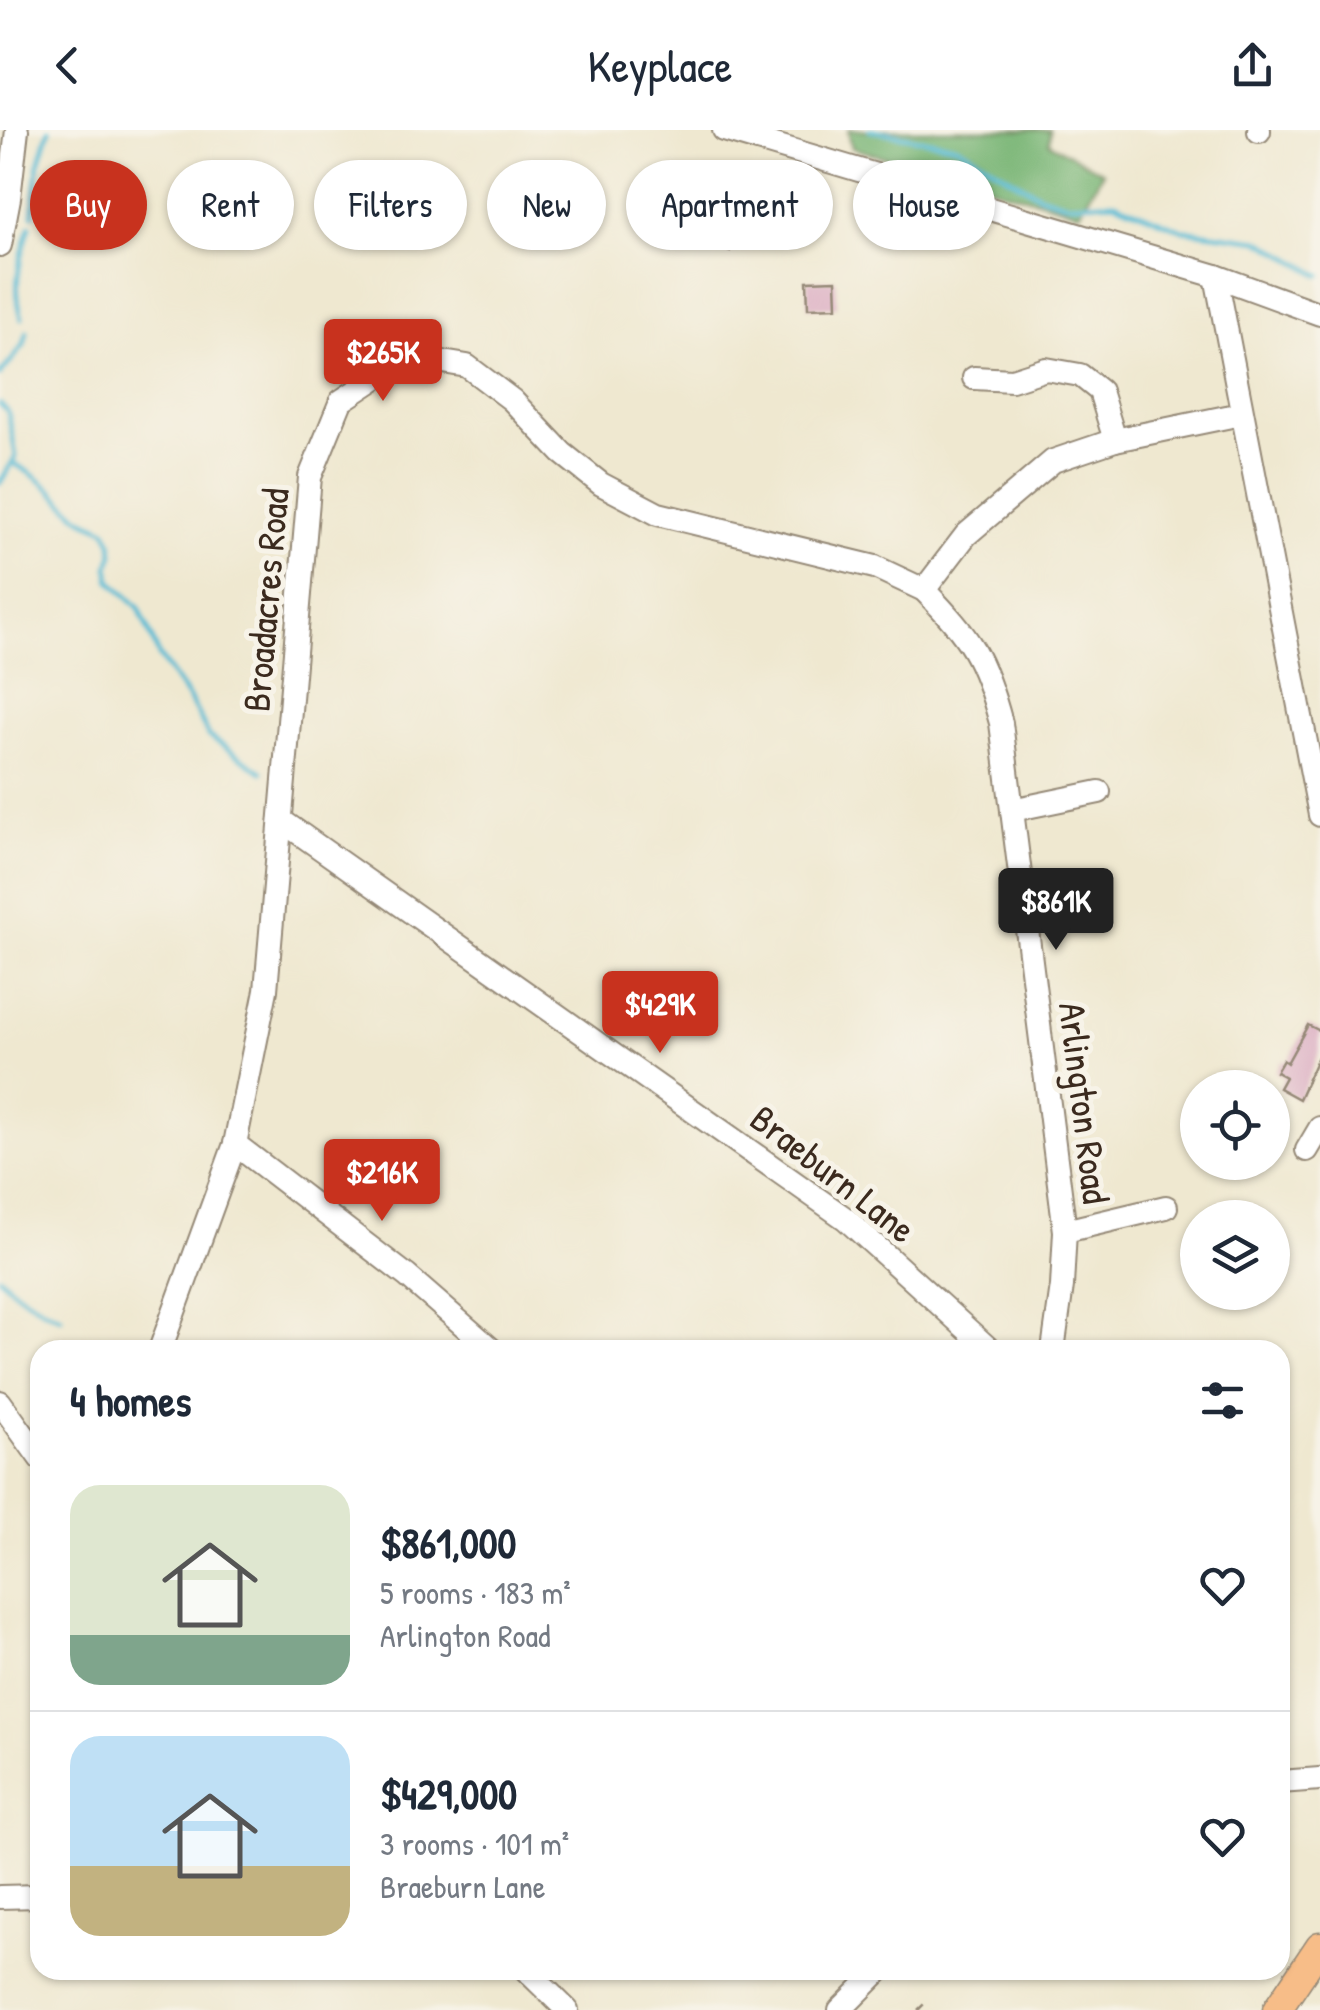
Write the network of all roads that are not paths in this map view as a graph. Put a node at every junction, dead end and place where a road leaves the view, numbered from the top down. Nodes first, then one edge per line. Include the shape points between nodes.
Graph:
1 (17, 130) edge
2 (724, 130) edge
3 (0, 244) edge
4 (1216, 276) junction
5 (1320, 314) edge
6 (974, 378) dead end
7 (1241, 414) junction
8 (1115, 440) junction
9 (924, 590) junction
10 (1312, 739) edge
11 (1099, 792) dead end
12 (1012, 810) junction
13 (1320, 815) edge
14 (282, 821) junction
15 (1320, 1128) edge
16 (235, 1144) junction
17 (1307, 1150) dead end
18 (1166, 1207) dead end
19 (1065, 1231) junction
20 (164, 1340) edge
21 (480, 1340) edge
22 (979, 1340) edge
23 (1054, 1340) edge
24 (0, 1402) edge
25 (30, 1444) edge
26 (1290, 1777) edge
27 (1320, 1779) edge
28 (30, 1896) edge
29 (0, 1897) edge
30 (1320, 1946) edge
31 (536, 1980) edge
32 (870, 1980) edge
33 (566, 2010) edge
34 (840, 2010) edge
35 (1278, 2010) edge

1 - 3 street
2 - 4 street
4 - 5 street
4 - 7 street
6 - 8 street via 1012,380 1046,369 1080,375 1100,391
7 - 8 street
7 - 10 street
8 - 9 street via 1052,462 966,535
9 - 12 street, Arlington Road via 967,635 989,677
9 - 14 street, Broadacres Road via 876,567 658,514 600,484 467,366 397,364 341,401 310,477
10 - 13 street
11 - 12 street
12 - 19 street, Arlington Road
14 - 16 street, Broadacres Road via 266,990
14 - 22 street, Braeburn Lane via 846,1219
15 - 17 street
16 - 20 street, Broadacres Road
16 - 21 street
18 - 19 street
19 - 23 street, Arlington Road
24 - 25 street
26 - 27 street
28 - 29 street
30 - 35 main road
31 - 33 street
32 - 34 street

